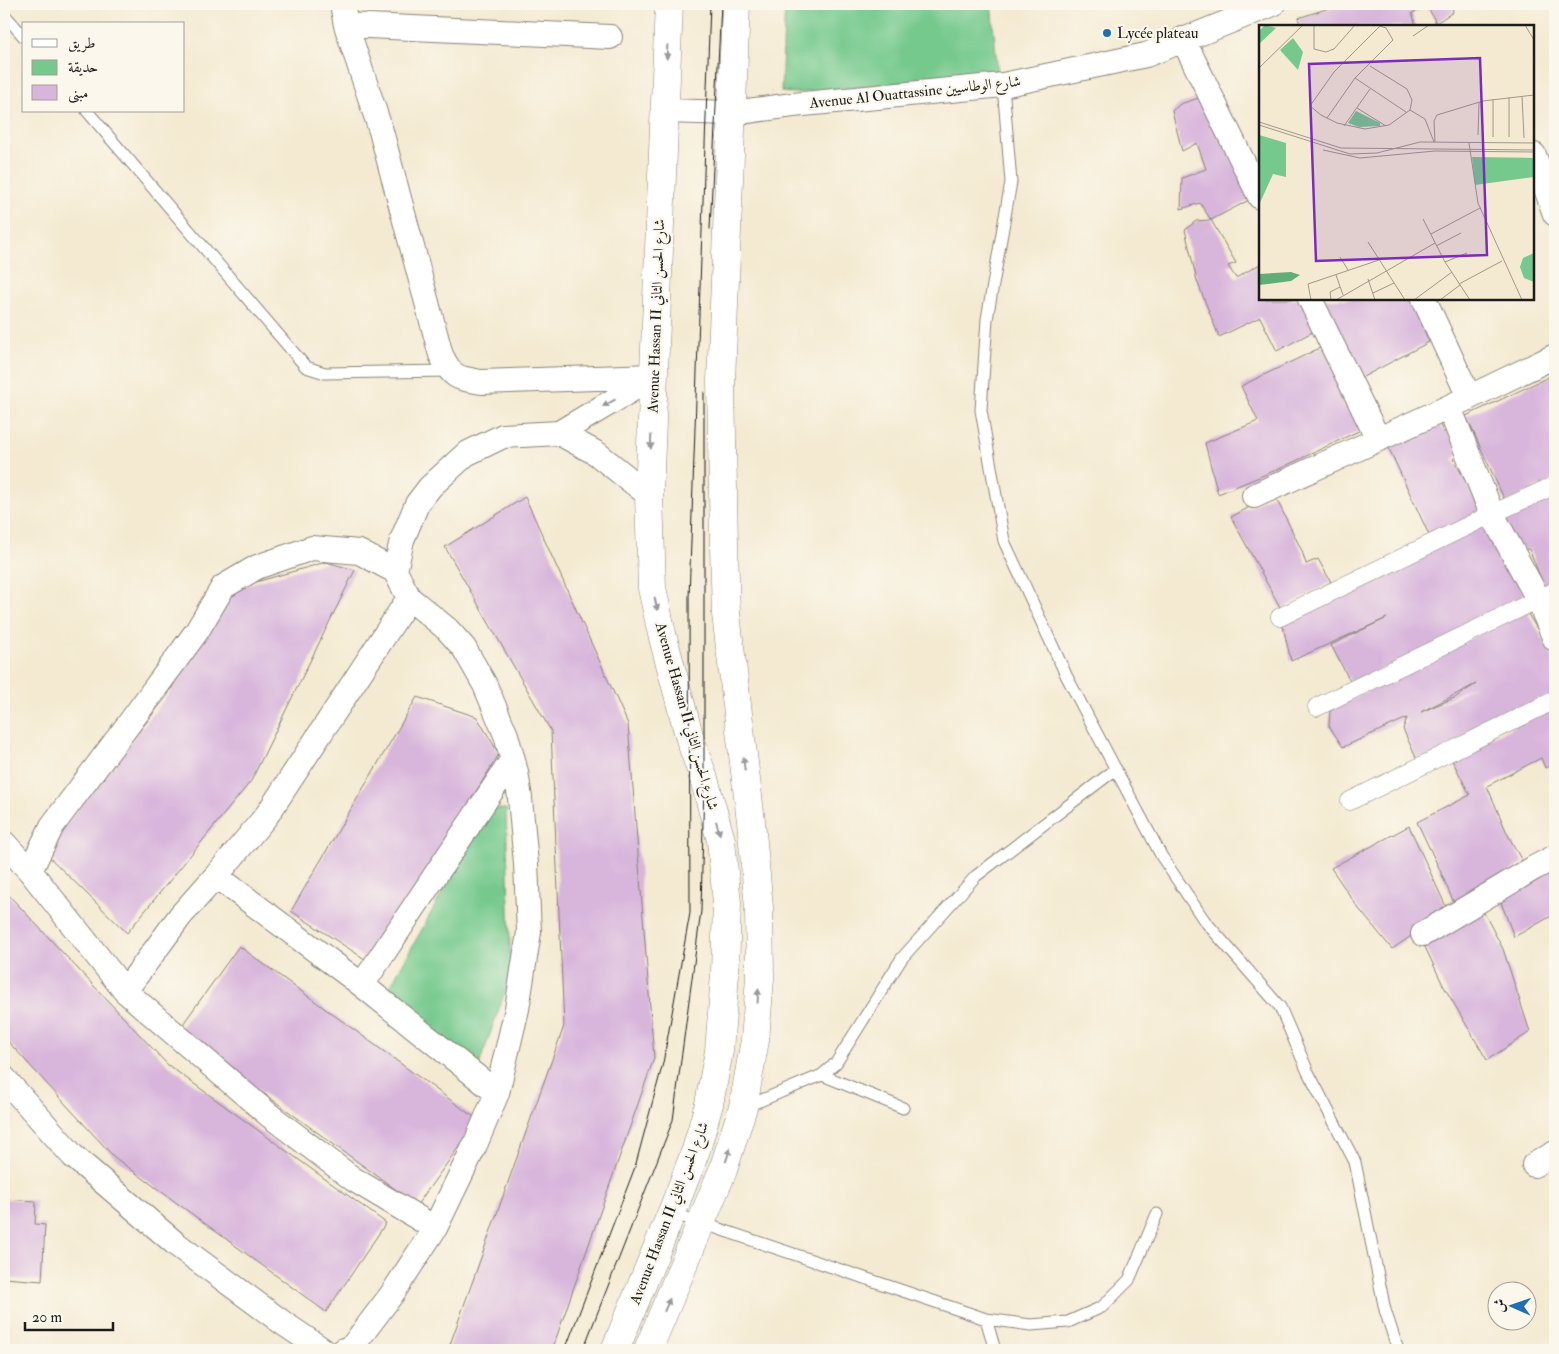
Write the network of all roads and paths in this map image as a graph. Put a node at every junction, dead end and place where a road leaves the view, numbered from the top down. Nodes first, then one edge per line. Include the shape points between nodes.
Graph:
1 (669, 4) edge
2 (736, 4) edge
3 (1273, 4) edge
4 (4, 14) edge
5 (344, 14) edge
6 (22, 35) edge
7 (610, 37) dead end
8 (1183, 40) junction
9 (1002, 85) junction
10 (664, 110) junction
11 (88, 112) edge
12 (732, 113) junction
13 (1534, 155) edge
14 (1259, 195) edge
15 (1555, 214) edge
16 (1310, 300) edge
17 (1424, 300) edge
18 (1555, 356) edge
19 (449, 371) junction
20 (653, 380) junction
21 (1459, 402) junction
22 (559, 433) junction
23 (1378, 439) junction
24 (1555, 485) edge
25 (649, 496) junction
26 (1254, 496) dead end
27 (1492, 514) junction
28 (395, 571) junction
29 (1547, 595) edge
30 (409, 598) junction
31 (1280, 617) dead end
32 (1555, 639) edge
33 (1555, 700) edge
34 (1317, 707) dead end
35 (513, 759) junction
36 (1116, 769) junction
37 (1350, 801) dead end
38 (4, 842) edge
39 (1555, 857) edge
40 (30, 871) junction
41 (216, 876) junction
42 (1423, 934) dead end
43 (362, 985) junction
44 (125, 991) junction
45 (822, 1075) junction
46 (4, 1078) edge
47 (498, 1093) junction
48 (743, 1107) junction
49 (903, 1108) dead end
50 (1555, 1153) edge
51 (1534, 1165) dead end
52 (672, 1213) junction
53 (1156, 1214) dead end
54 (701, 1224) junction
55 (435, 1228) junction
56 (986, 1319) junction
57 (323, 1350) edge
58 (344, 1350) edge
59 (615, 1350) edge
60 (648, 1350) edge
61 (995, 1350) edge
62 (1398, 1350) edge

1 -> 10 highway, Avenue Hassan II شارع الحسن الثاني
2 - 12 highway, Avenue Hassan II شارع الحسن الثاني
3 - 8 street, Avenue Al Ouattassine شارع الوطاسيين
4 - 6 lane
5 - 7 street
5 - 19 street via 381,131 426,304
8 - 9 street, Avenue Al Ouattassine شارع الوطاسيين via 1146,55
8 - 14 street
9 - 12 street, Avenue Al Ouattassine شارع الوطاسيين
9 - 36 lane via 1011,182 987,318 980,410 1004,541 1067,677
10 - 12 street, Avenue Al Ouattassine شارع الوطاسيين
10 - 20 highway, Avenue Hassan II شارع الحسن الثاني
11 - 19 lane via 306,368 325,372
48 -> 12 highway, Avenue Hassan II شارع الحسن الثاني via 755,1040 760,978 759,908 751,821 726,614 721,381
13 - 15 street
16 - 23 street
17 - 21 street
18 - 21 street
19 - 20 street via 459,378 482,382
20 -> 22 street
20 -> 25 highway, Avenue Hassan II شارع الحسن الثاني
21 - 23 street
21 - 27 street
22 - 25 street via 596,453
22 - 28 street via 503,436 466,454 430,487 417,504 402,540
23 - 26 street
24 - 27 street
25 -> 52 highway, Avenue Hassan II شارع الحسن الثاني via 652,588 690,740 722,840 726,903 726,974 719,1051 696,1150
27 - 29 street
27 - 31 street
28 - 30 street
28 - 40 street via 359,552 312,548 257,567 223,587 197,631 52,826
29 - 32 street
29 - 34 street
30 - 35 street via 447,629 464,648 485,685
30 - 41 street via 268,815
33 - 37 street
35 - 43 street
35 - 47 street via 520,798 529,932 517,1008
36 - 45 lane via 976,876 902,958 836,1063
36 - 62 lane via 1162,857 1204,920 1280,1008 1308,1072 1355,1162 1385,1310
38 - 40 street
39 - 42 street
40 - 44 street
41 - 43 street
41 - 44 street via 180,915
43 - 47 street
44 - 55 street via 268,1115 353,1179
45 - 48 lane
45 - 49 lane
46 - 57 street via 73,1156 176,1244
47 - 55 street
54 -> 48 highway, Avenue Hassan II شارع الحسن الثاني
50 - 51 street
52 - 54 lane
52 - 59 highway, Avenue Hassan II شارع الحسن الثاني
53 - 56 lane via 1129,1280 1102,1307 1068,1322 1031,1325
54 - 56 lane
60 -> 54 highway, Avenue Hassan II شارع الحسن الثاني
55 - 58 street via 392,1294 352,1347
56 - 61 lane

